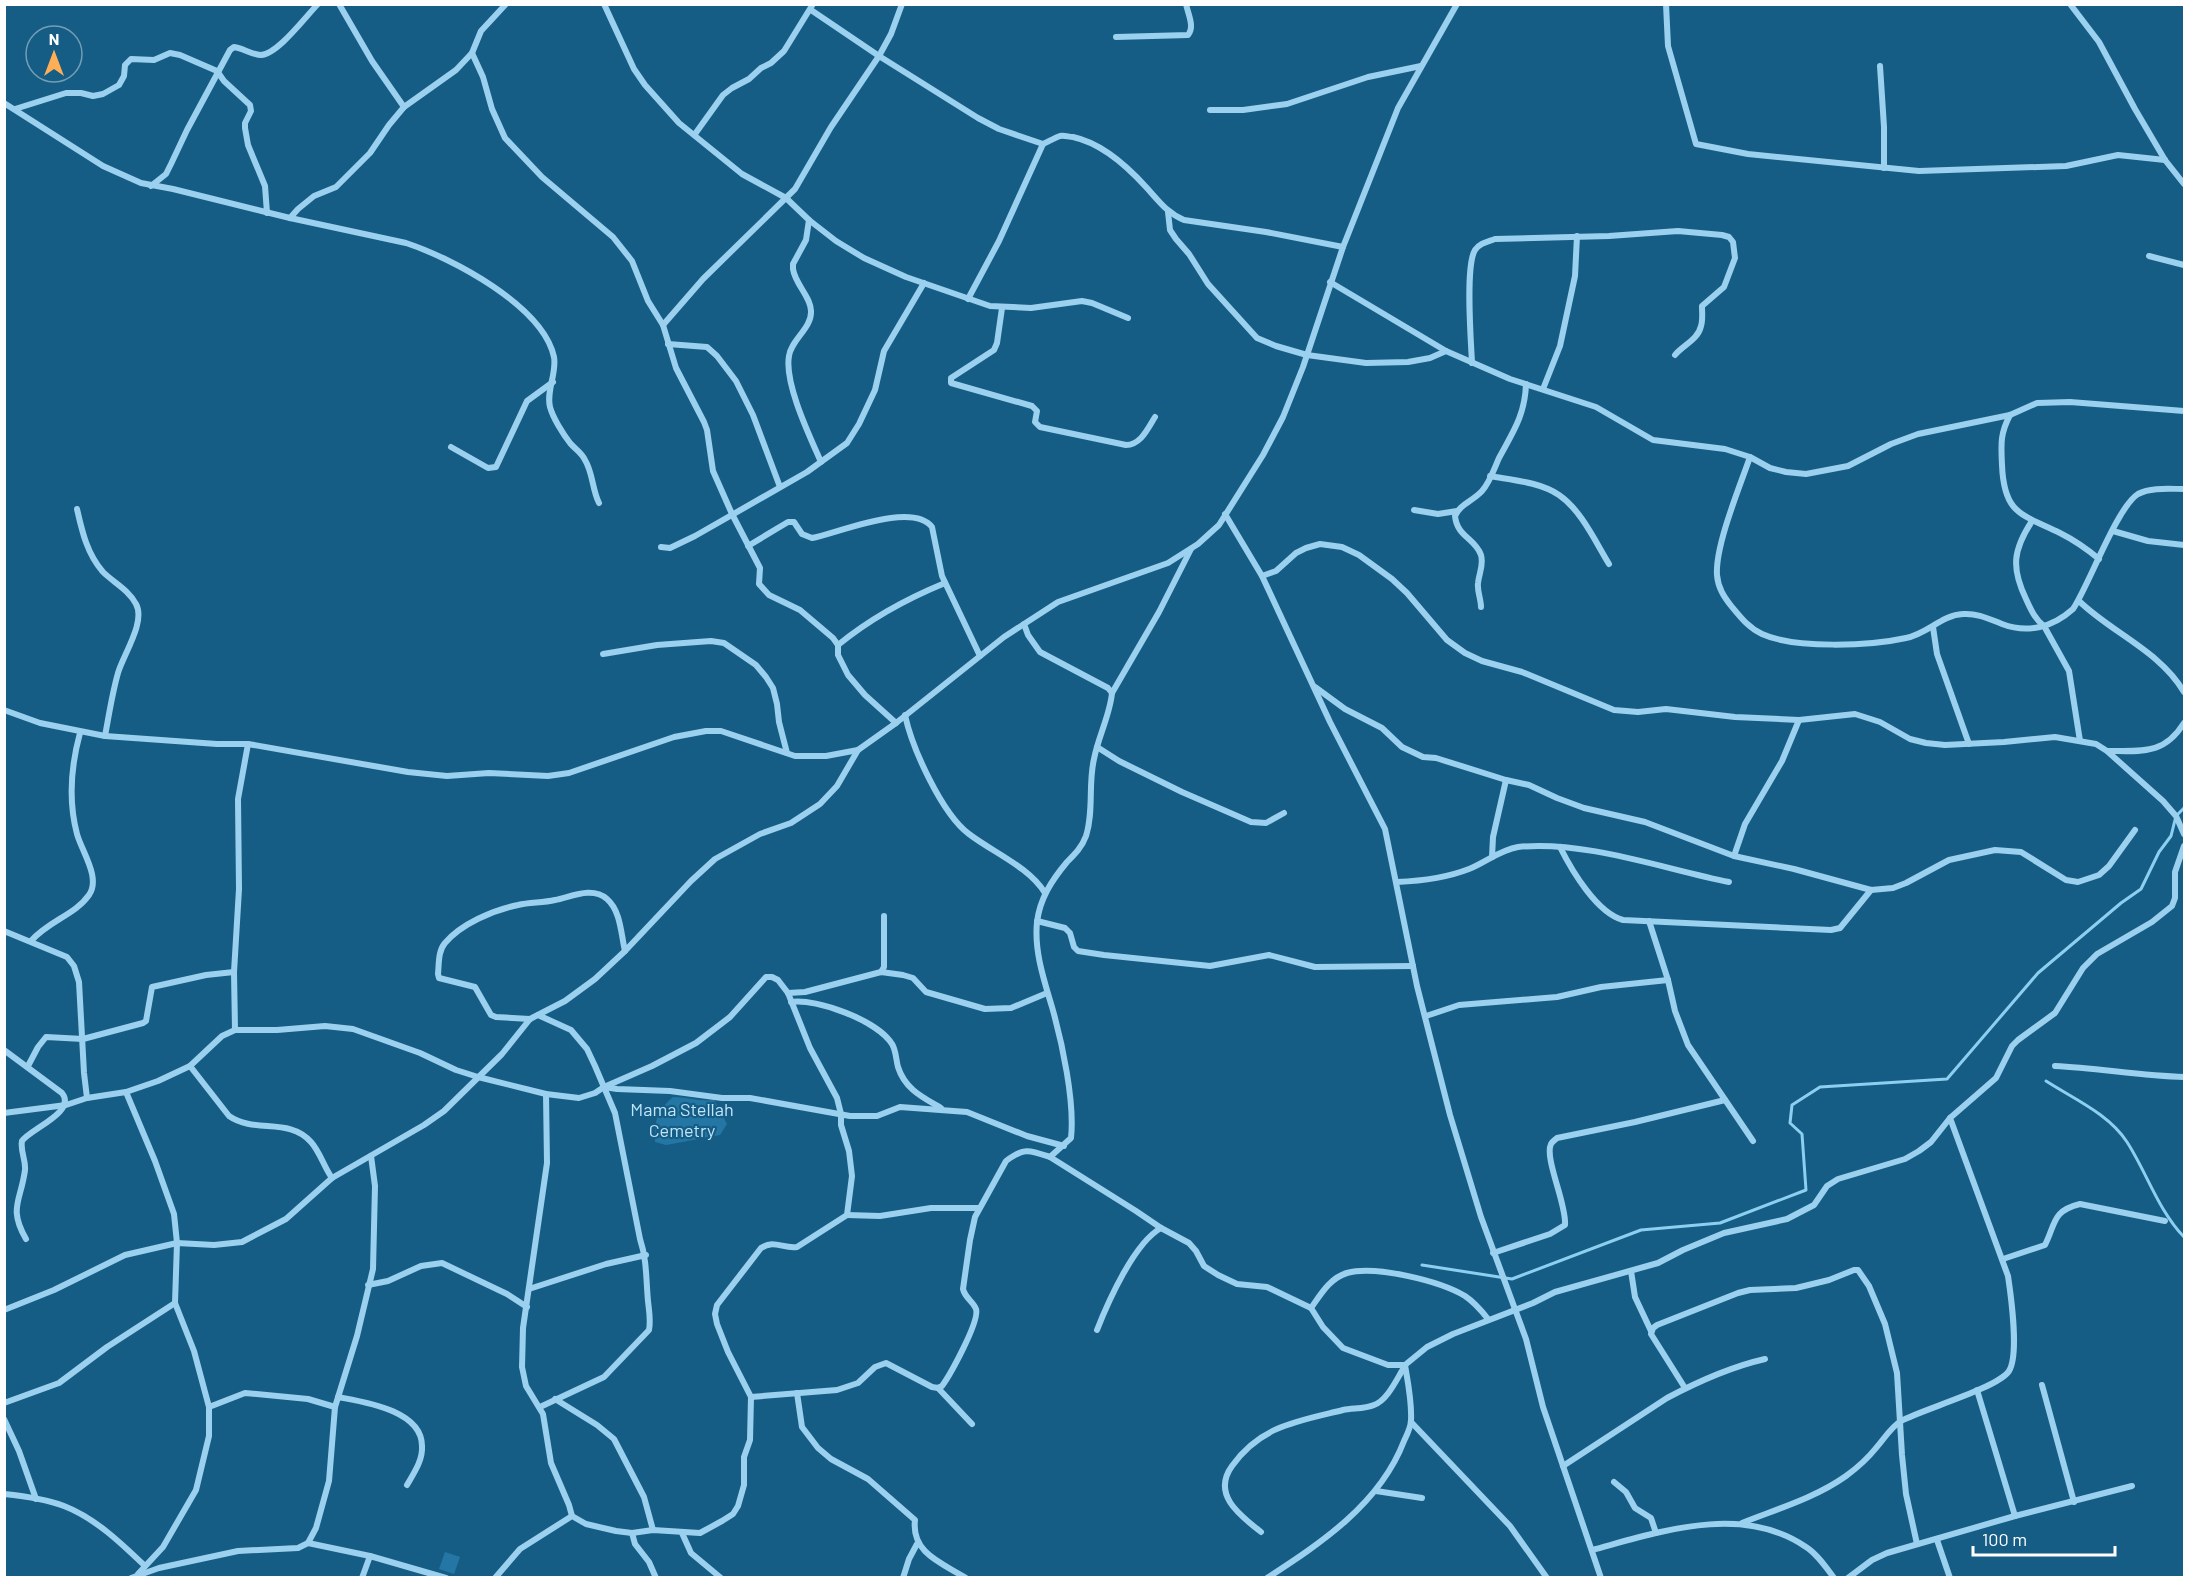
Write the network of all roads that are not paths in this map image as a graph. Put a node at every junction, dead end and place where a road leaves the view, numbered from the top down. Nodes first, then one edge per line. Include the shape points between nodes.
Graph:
1 (318, 4) edge
2 (339, 4) edge
3 (506, 4) edge
4 (604, 4) edge
5 (902, 4) edge
6 (1186, 4) edge
7 (1457, 4) edge
8 (1666, 4) edge
9 (2070, 4) edge
10 (812, 7) edge
11 (1116, 38) dead end
12 (472, 52) junction
13 (879, 56) junction
14 (1421, 66) junction
15 (1880, 66) dead end
16 (218, 71) junction
17 (4, 103) edge
18 (404, 107) junction
19 (15, 109) junction
20 (1210, 110) dead end
21 (695, 134) junction
22 (1043, 144) junction
23 (2165, 160) junction
24 (1884, 168) junction
25 (2184, 184) edge
26 (151, 186) junction
27 (786, 198) junction
28 (1168, 212) junction
29 (267, 213) junction
30 (290, 218) junction
31 (809, 220) junction
32 (1577, 236) junction
33 (1343, 247) junction
34 (2149, 256) dead end
35 (2184, 265) edge
36 (1330, 282) junction
37 (924, 283) junction
38 (968, 299) junction
39 (1002, 308) junction
40 (1128, 318) dead end
41 (663, 325) junction
42 (668, 344) junction
43 (1446, 351) junction
44 (1307, 355) junction
45 (1675, 355) dead end
46 (1473, 363) junction
47 (553, 382) junction
48 (1526, 384) junction
49 (1543, 389) junction
50 (2184, 411) edge
51 (2010, 415) junction
52 (1155, 417) dead end
53 (451, 447) dead end
54 (1750, 457) junction
55 (821, 462) junction
56 (1490, 476) junction
57 (780, 487) junction
58 (2184, 489) edge
59 (599, 503) dead end
60 (77, 509) dead end
61 (1414, 510) dead end
62 (1457, 511) junction
63 (732, 514) junction
64 (1225, 514) junction
65 (2032, 520) junction
66 (2113, 531) junction
67 (2184, 545) edge
68 (748, 546) junction
69 (661, 547) dead end
70 (1191, 549) junction
71 (2099, 559) junction
72 (1610, 564) dead end
73 (1262, 576) junction
74 (945, 583) junction
75 (2079, 601) junction
76 (1481, 607) dead end
77 (1024, 624) junction
78 (2044, 626) junction
79 (1933, 627) junction
80 (838, 645) junction
81 (603, 654) dead end
82 (980, 656) junction
83 (1314, 686) junction
84 (2184, 692) edge
85 (1112, 693) junction
86 (4, 710) edge
87 (905, 715) junction
88 (1799, 720) junction
89 (896, 723) junction
90 (2184, 723) edge
91 (80, 733) junction
92 (105, 736) junction
93 (2080, 741) junction
94 (248, 744) junction
95 (1970, 744) junction
96 (1097, 747) junction
97 (858, 750) junction
98 (2107, 751) junction
99 (787, 753) junction
100 (1506, 780) junction
101 (1284, 813) dead end
102 (2135, 830) dead end
103 (2184, 834) edge
104 (2184, 846) edge
105 (1560, 848) junction
106 (1734, 856) junction
107 (1492, 857) junction
108 (1397, 882) junction
109 (1730, 882) dead end
110 (1871, 890) junction
111 (1045, 893) junction
112 (884, 916) dead end
113 (1037, 921) junction
114 (1649, 921) junction
115 (4, 932) edge
116 (31, 941) junction
117 (625, 951) junction
118 (1413, 966) junction
119 (234, 972) junction
120 (881, 972) junction
121 (1668, 980) junction
122 (788, 993) junction
123 (1047, 993) junction
124 (791, 1002) junction
125 (538, 1015) junction
126 (1426, 1016) junction
127 (530, 1019) junction
128 (235, 1030) junction
129 (82, 1040) junction
130 (4, 1050) edge
131 (28, 1066) junction
132 (190, 1066) junction
133 (2055, 1066) dead end
134 (478, 1077) junction
135 (2184, 1077) edge
136 (604, 1087) junction
137 (126, 1092) junction
138 (546, 1094) junction
139 (87, 1098) junction
140 (1725, 1100) junction
141 (66, 1105) junction
142 (944, 1109) junction
143 (4, 1113) edge
144 (841, 1113) junction
145 (1950, 1118) junction
146 (1752, 1141) dead end
147 (1064, 1146) junction
148 (371, 1156) junction
149 (1050, 1156) junction
150 (332, 1178) junction
151 (978, 1208) junction
152 (847, 1215) junction
153 (2165, 1221) dead end
154 (1161, 1228) junction
155 (26, 1239) dead end
156 (177, 1243) junction
157 (1493, 1252) junction
158 (646, 1255) junction
159 (2002, 1259) junction
160 (1631, 1271) junction
161 (368, 1285) junction
162 (529, 1289) junction
163 (175, 1303) junction
164 (527, 1307) junction
165 (1311, 1308) junction
166 (4, 1310) edge
167 (1516, 1310) junction
168 (1488, 1319) junction
169 (1097, 1330) dead end
170 (1651, 1331) junction
171 (1765, 1359) dead end
172 (1405, 1365) junction
173 (2042, 1385) dead end
174 (938, 1388) junction
175 (1685, 1388) junction
176 (1977, 1390) junction
177 (797, 1393) junction
178 (338, 1397) junction
179 (751, 1397) junction
180 (555, 1399) junction
181 (4, 1403) edge
182 (209, 1407) junction
183 (335, 1407) junction
184 (540, 1407) junction
185 (4, 1419) edge
186 (1412, 1422) junction
187 (1899, 1422) junction
188 (972, 1424) dead end
189 (1563, 1466) junction
190 (1614, 1482) dead end
191 (406, 1485) dead end
192 (2132, 1486) dead end
193 (1376, 1491) junction
194 (4, 1494) edge
195 (1422, 1498) dead end
196 (36, 1499) junction
197 (2074, 1502) junction
198 (572, 1516) junction
199 (2015, 1516) junction
200 (1742, 1523) junction
201 (653, 1530) junction
202 (1262, 1532) dead end
203 (632, 1533) junction
204 (682, 1533) junction
205 (1656, 1533) junction
206 (1937, 1540) junction
207 (308, 1543) junction
208 (917, 1544) junction
209 (1917, 1544) junction
210 (1592, 1550) junction
211 (370, 1556) junction
212 (145, 1566) junction
213 (135, 1576) edge
214 (362, 1578) edge
215 (446, 1578) edge
216 (495, 1578) edge
217 (656, 1578) edge
218 (720, 1578) edge
219 (903, 1578) edge
220 (966, 1578) edge
221 (1267, 1578) edge
222 (1547, 1578) edge
223 (1601, 1578) edge
224 (1833, 1578) edge
225 (1848, 1578) edge
226 (1950, 1578) edge

1 - 16 street via 273,50 262,55 234,47
2 - 18 street
3 - 12 street via 481,31
4 - 21 street via 645,85 679,123
5 - 13 street
6 - 11 street via 1191,25 1188,35
7 - 14 street
8 - 24 street via 1668,46 1696,144 1748,154
9 - 23 street via 2099,42
10 - 13 street
10 - 21 street via 784,51 723,95
12 - 18 street via 456,70
12 - 41 street via 505,138 542,177 618,242 632,261 643,292
13 - 22 street via 999,129
13 - 27 street
14 - 20 street via 1368,77 1287,105
14 - 33 street via 1398,108
15 - 24 street
16 - 19 street via 170,52 154,60 132,59 114,89 93,96 66,93
16 - 26 street via 166,174
16 - 29 street via 250,105 245,128 265,186
17 - 19 street
18 - 30 street via 359,165 336,187 307,202
19 - 26 street via 103,166
21 - 27 street via 742,174
22 - 28 street via 1061,135 1095,146 1143,184
22 - 38 street
23 - 24 street via 2118,154 2066,166 1919,171
23 - 25 street
26 - 29 street
27 - 31 street
27 - 41 street
28 - 33 street via 1184,220
28 - 44 street via 1170,230 1176,239 1247,329 1257,338
29 - 30 street
30 - 47 street via 406,243 480,276 542,331 554,358
31 - 37 street via 864,258
31 - 55 street via 806,240 793,269 811,310 810,320 789,355 788,370
32 - 45 street via 1678,231 1722,235 1733,242 1735,258 1724,287 1702,306 1698,333
32 - 46 street via 1495,239 1476,249 1470,266
32 - 49 street via 1575,276 1560,346
33 - 36 street
34 - 35 street
36 - 43 street
36 - 44 street
37 - 38 street
37 - 55 street via 884,351 875,390 859,424 847,443
38 - 39 street
39 - 40 street via 1082,300
39 - 52 street via 994,350 951,378 951,383 1032,406 1040,427 1126,445 1136,443
41 - 42 street
42 - 57 street via 707,347 717,356 736,381 753,415
42 - 63 street via 707,430 713,471
43 - 44 street via 1408,362 1366,363
43 - 46 street
44 - 64 street via 1283,417
46 - 48 street
47 - 53 street via 526,401 496,467 488,468
47 - 59 street via 553,414 569,442 585,458
48 - 49 street
48 - 56 street via 1520,420
49 - 54 street via 1596,407 1653,440 1725,449
50 - 51 street via 2049,402
51 - 54 street via 1918,434 1848,466 1827,471 1786,472 1760,465
51 - 65 street via 2002,431 2005,490 2017,512
54 - 79 street via 1717,567 1722,593 1749,626 1774,639 1817,644 1879,642 1906,638
55 - 57 street
56 - 62 street via 1482,491
56 - 72 street via 1559,495 1574,510
57 - 63 street
58 - 66 street via 2139,494 2126,506
60 - 92 street via 89,552 103,572 128,594 138,613 118,673
61 - 62 street via 1438,514
62 - 76 street via 1459,531 1481,554
63 - 68 street
63 - 69 street via 683,543
64 - 70 street via 1213,532
64 - 73 street
65 - 71 street via 2078,543
65 - 78 street via 2017,550 2016,573 2032,613
66 - 67 street via 2148,541
66 - 71 street
68 - 74 street via 788,522 794,522 802,534 812,538 876,519 920,519 932,527
68 - 80 street via 760,568 758,580 764,591 816,622
70 - 77 street via 1168,563 1058,602
70 - 85 street
71 - 75 street
73 - 83 street
73 - 88 street via 1276,571 1306,548 1320,544 1342,547 1386,574 1447,640 1482,662 1522,672 1614,710 1666,709
74 - 80 street via 865,623
74 - 82 street
75 - 78 street via 2064,617
75 - 84 street via 2152,655
77 - 82 street
77 - 85 street via 1040,652
78 - 79 street via 2022,630 1964,614 1950,616
78 - 93 street via 2069,671
79 - 95 street via 1937,654
80 - 89 street via 838,655 848,675
81 - 99 street via 657,645 724,643 756,665 773,688
82 - 87 street
83 - 100 street via 1345,709 1382,728 1415,754
83 - 108 street via 1381,820
85 - 96 street
86 - 91 street
87 - 89 street
87 - 111 street via 917,753 956,822 1023,869
88 - 95 street via 1855,714 1926,743
88 - 106 street via 1782,761 1745,824
89 - 97 street
90 - 98 street via 2174,739 2160,746 2146,751
91 - 92 street
91 - 116 street via 74,758 73,808 77,834 94,884 77,909
92 - 94 street
93 - 95 street via 2044,737
93 - 98 street
94 - 99 street via 447,776 569,773 706,730 721,731
94 - 119 street via 238,799 239,889
96 - 101 street via 1182,792 1251,822 1266,823
96 - 111 street via 1086,835
97 - 99 street via 826,756
97 - 117 street via 837,786 820,804 715,859
98 - 103 street via 2163,801
100 - 106 street via 1529,784 1584,808 1645,822
100 - 107 street
102 - 110 street via 2109,866 2099,875 2078,882 2066,880 2021,852 1995,850 1949,860 1899,885
104 - 145 street via 2175,872 2172,906 2097,954 2083,968 2055,1013 2012,1046 1996,1078
105 - 107 street via 1517,848
105 - 109 street
105 - 114 street via 1588,891 1612,917
106 - 110 street
107 - 108 street via 1448,875
108 - 118 street
110 - 114 street via 1840,928 1831,930
111 - 113 street
112 - 120 street
113 - 118 street via 1065,928 1078,951 1104,955 1210,966 1269,955 1315,967
113 - 123 street via 1037,947
114 - 121 street
115 - 116 street
116 - 129 street via 67,957 74,966 79,982
117 - 125 street via 578,993
117 - 127 street via 614,907 599,894 582,893 504,909 474,922 446,942 441,949 440,978 475,987 491,1015
118 - 126 street
119 - 128 street
119 - 129 street via 152,987 146,1021
120 - 122 street
120 - 123 street via 913,978 926,992 985,1009 1011,1008
121 - 126 street via 1601,987 1557,997 1459,1005
121 - 140 street via 1689,1045
122 - 124 street
122 - 136 street via 778,980 766,977 730,1017 696,1043
123 - 147 street via 1074,1118 1071,1138
124 - 142 street via 803,1000 822,1005 872,1025 892,1044 899,1070 910,1088
124 - 144 street
125 - 127 street
125 - 136 street via 562,1024 578,1037
126 - 157 street via 1450,1115
127 - 134 street
128 - 132 street via 222,1036
128 - 134 street via 325,1026 353,1029
129 - 131 street via 46,1037
129 - 139 street
130 - 131 street
131 - 141 street via 62,1093
132 - 137 street
132 - 150 street via 235,1120 300,1132 312,1143
133 - 135 street
134 - 138 street
134 - 148 street via 444,1111
136 - 138 street via 579,1098
136 - 144 street via 750,1098
136 - 158 street via 615,1113
137 - 139 street
137 - 156 street via 168,1195
138 - 162 street via 547,1163
139 - 141 street
140 - 146 street
140 - 157 street via 1557,1138 1549,1152 1564,1225 1550,1234
141 - 143 street
141 - 155 street via 22,1141 25,1168 16,1212
142 - 144 street via 900,1107 878,1116
142 - 147 street via 967,1112
144 - 152 street via 852,1176
145 - 159 street
145 - 160 street via 1935,1138 1905,1159 1838,1179 1808,1209 1788,1219 1724,1233
147 - 149 street
148 - 150 street
148 - 161 street via 375,1228 373,1269
149 - 151 street via 1025,1150 1012,1156
149 - 154 street
150 - 156 street via 286,1219 242,1242
151 - 152 street
151 - 174 street via 963,1289 976,1308 976,1315 955,1366
152 - 179 street via 797,1247 771,1243 760,1248 717,1305 717,1323
153 - 159 street via 2080,1204 2059,1213 2045,1245
154 - 165 street via 1189,1243 1204,1266 1230,1282 1268,1287
154 - 169 street via 1148,1238 1121,1278
156 - 163 street
156 - 166 street via 125,1255
157 - 167 street
158 - 162 street
158 - 180 street via 649,1330 604,1377
159 - 176 street via 2012,1299 2013,1361 2000,1380
160 - 167 street via 1555,1292
160 - 170 street via 1635,1298
161 - 164 street via 421,1266 442,1263
161 - 178 street
162 - 164 street
163 - 181 street via 59,1383
163 - 182 street via 194,1351
164 - 184 street via 521,1350 524,1379
165 - 168 street via 1329,1283 1367,1269 1455,1291 1474,1303
165 - 172 street via 1343,1348 1388,1365
167 - 168 street
167 - 189 street
168 - 172 street via 1427,1347
170 - 175 street
170 - 187 street via 1738,1293 1796,1288 1858,1270 1885,1324 1899,1386
171 - 175 street
172 - 186 street
172 - 202 street via 1381,1401 1373,1406 1343,1410 1269,1431 1236,1460 1226,1482 1230,1504
173 - 197 street
174 - 177 street via 886,1363 847,1387
174 - 188 street
175 - 189 street
176 - 187 street
176 - 199 street
177 - 179 street
177 - 208 street via 800,1421 808,1438 831,1459 868,1479 915,1521
178 - 183 street
178 - 191 street via 405,1416 416,1428 422,1449
179 - 204 street via 752,1430 738,1506 712,1528
180 - 184 street
180 - 201 street via 614,1438 645,1497
182 - 183 street via 245,1393 299,1397
182 - 212 street via 209,1436 196,1490 163,1547
183 - 207 street via 329,1481
184 - 198 street via 551,1463
185 - 196 street
186 - 193 street via 1392,1468
186 - 222 street via 1510,1526
187 - 200 street via 1846,1476 1801,1500
187 - 209 street via 1906,1494
189 - 210 street
190 - 205 street via 1626,1492 1635,1508 1652,1518
192 - 197 street
193 - 195 street
193 - 221 street via 1338,1528
194 - 196 street
196 - 212 street via 63,1505 89,1520
197 - 199 street
198 - 203 street via 600,1528
198 - 216 street via 520,1549
199 - 206 street
200 - 205 street
200 - 224 street via 1780,1534 1806,1547
201 - 203 street
201 - 204 street
203 - 217 street
204 - 218 street via 691,1553
205 - 210 street
206 - 209 street
206 - 226 street
207 - 211 street
207 - 213 street via 298,1548 238,1551
208 - 219 street
208 - 220 street
209 - 225 street via 1872,1560
210 - 223 street
211 - 214 street
211 - 215 street
212 - 213 street

